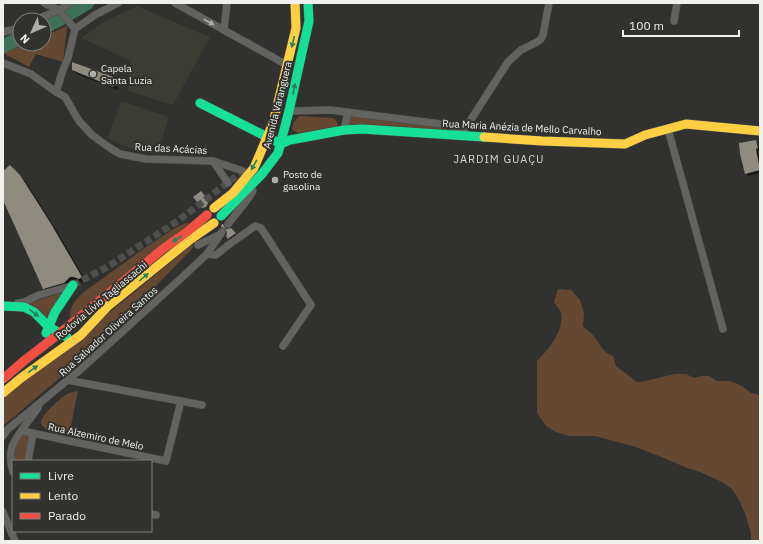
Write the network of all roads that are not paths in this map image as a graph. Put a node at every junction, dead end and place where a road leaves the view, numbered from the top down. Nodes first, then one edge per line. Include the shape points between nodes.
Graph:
1 (44, 3) edge
2 (71, 3) edge
3 (118, 3) edge
4 (175, 3) edge
5 (227, 3) edge
6 (295, 3) edge
7 (308, 3) edge
8 (549, 3) edge
9 (677, 3) edge
10 (60, 12) junction
11 (52, 15) edge
12 (674, 21) dead end
13 (75, 29) junction
14 (224, 30) junction
15 (3, 63) edge
16 (287, 65) junction
17 (56, 92) junction
18 (200, 103) dead end
19 (276, 108) junction
20 (289, 111) junction
21 (348, 112) junction
22 (668, 129) junction
23 (344, 130) junction
24 (760, 131) edge
25 (465, 134) junction
26 (267, 137) junction
27 (281, 144) junction
28 (213, 161) junction
29 (243, 171) dead end
30 (262, 174) junction
31 (228, 183) dead end
32 (214, 208) dead end
33 (207, 215) dead end
34 (218, 220) joint
35 (228, 224) dead end
36 (195, 242) junction
37 (208, 254) junction
38 (73, 285) joint
39 (3, 306) edge
40 (49, 327) junction
41 (722, 329) dead end
42 (60, 333) junction
43 (81, 334) junction
44 (283, 346) dead end
45 (38, 349) junction
46 (3, 379) edge
47 (68, 380) junction
48 (3, 393) edge
49 (45, 398) junction
50 (181, 401) junction
51 (202, 405) dead end
52 (22, 431) junction
53 (33, 432) junction
54 (3, 436) edge
55 (28, 460) edge
56 (12, 468) edge
57 (3, 512) edge
58 (15, 541) edge

1 - 10 street
2 - 10 street
3 - 13 street
4 -> 14 street
5 - 14 street
6 -> 16 main road, Avenida Varanguera via 296,28
20 -> 7 main road, Avenida Varanguera via 309,21
8 - 25 street via 541,39 521,50 508,62
9 - 12 street
10 - 11 street
10 - 13 street
13 - 17 street
14 - 16 street
15 - 17 street, Rua das Acácias via 31,74
16 - 19 main road, Avenida Varanguera
17 - 28 street, Rua das Acácias via 65,97 92,135 120,154 146,158
18 - 26 main road
19 - 20 street
19 - 26 main road, Avenida Varanguera
20 - 21 street
20 - 27 main road, Avenida Varanguera
21 - 23 street
21 - 25 street via 449,125
22 - 24 main road, Rua Maria Anézia de Mello Carvalho via 686,124
22 - 25 main road, Rua Maria Anézia de Mello Carvalho via 625,144 542,141
22 - 41 street
23 - 25 main road, Rua Maria Anézia de Mello Carvalho
23 - 27 main road, Rua Maria Anézia de Mello Carvalho
26 - 27 main road
26 -> 32 main road, Avenida Varanguera via 254,168 233,193
27 - 30 main road, Avenida Varanguera via 278,153
28 - 29 street, Rua das Acácias
28 - 31 street, Rua das Acácias
30 - 34 main road, Avenida Varanguera
30 - 35 street via 247,200
33 -> 42 main road, Rodovia Lívio Tagliassachi
34 - 36 main road, Rodovia Lívio Tagliassachi
36 - 37 street
36 - 37 street, Rua Salvador Oliveira Santos via 221,233
43 -> 36 main road, Rodovia Lívio Tagliassachi via 108,306
37 - 44 street via 216,255 255,226 261,228 311,305
37 - 47 street, Rua Salvador Oliveira Santos
38 - 39 street via 24,302
38 - 40 main road via 55,312
39 -> 40 main road via 24,307 34,312
40 - 42 main road
40 - 45 main road
42 - 43 main road via 72,337
42 - 45 main road, Rodovia Lívio Tagliassachi
48 -> 43 main road, Rodovia Lívio Tagliassachi
45 - 46 main road, Rodovia Lívio Tagliassachi
47 - 49 street, Rua Salvador Oliveira Santos
47 - 50 street
49 - 52 street
49 - 54 street, Rua Salvador Oliveira Santos
50 - 51 street
50 - 53 street, Rua Alzemiro de Melo via 166,461
52 - 53 street, Rua Alzemiro de Melo
52 - 56 street via 12,448
53 - 55 street
57 - 58 street

